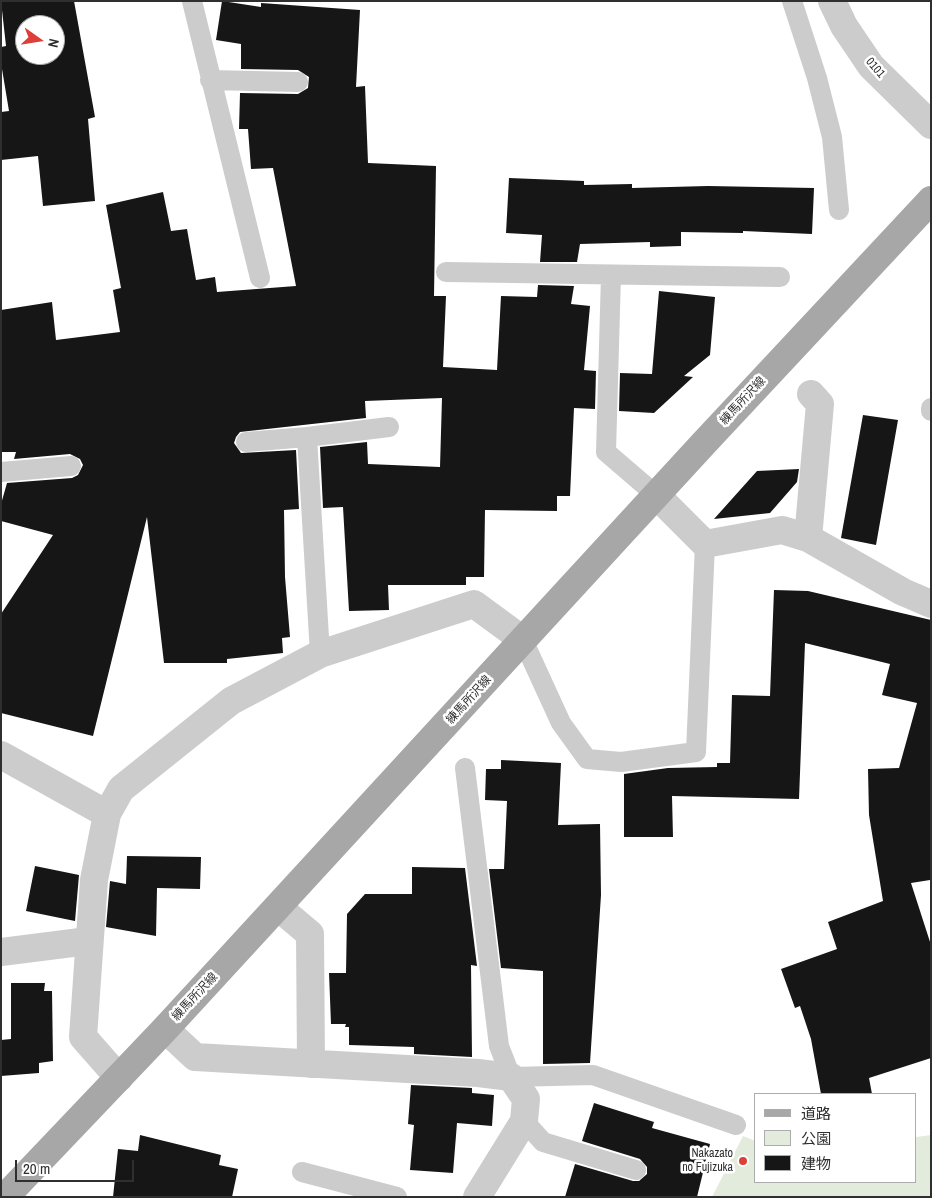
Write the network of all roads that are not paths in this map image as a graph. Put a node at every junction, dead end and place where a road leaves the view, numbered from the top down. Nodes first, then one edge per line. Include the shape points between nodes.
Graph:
1 (192, 1) edge
2 (792, 1) edge
3 (832, 1) edge
4 (210, 80) junction
5 (298, 82) dead end
6 (931, 125) edge
7 (931, 200) edge
8 (839, 210) dead end
9 (446, 272) dead end
10 (611, 275) junction
11 (780, 277) dead end
12 (260, 278) dead end
13 (811, 394) dead end
14 (931, 408) edge
15 (931, 412) edge
16 (389, 427) dead end
17 (307, 437) junction
18 (246, 442) dead end
19 (71, 466) dead end
20 (1, 472) edge
21 (656, 495) junction
22 (808, 538) junction
23 (705, 544) junction
24 (931, 604) edge
25 (524, 640) junction
26 (320, 654) junction
27 (1, 755) edge
28 (466, 768) dead end
29 (107, 814) junction
30 (278, 907) junction
31 (88, 941) junction
32 (1, 952) edge
33 (165, 1029) junction
34 (311, 1064) junction
35 (511, 1077) junction
36 (119, 1078) junction
37 (524, 1120) junction
38 (736, 1125) dead end
39 (636, 1170) dead end
40 (302, 1172) dead end
41 (5, 1197) edge
42 (397, 1197) edge
43 (477, 1197) edge

1 - 4 lane
2 - 8 lane via 832,137
3 - 6 street, 0101 via 844,26 871,66
4 - 5 lane
4 - 12 lane
7 - 21 main road, 練馬所沢線
9 - 10 lane
10 - 11 lane
10 - 21 lane via 606,452
13 - 22 street via 820,404
14 - 15 lane
16 - 17 lane
17 - 18 lane
17 - 26 lane
19 - 20 lane
21 - 23 street
21 - 25 main road, 練馬所沢線
22 - 23 street via 782,530
22 - 24 street via 903,592
23 - 25 lane via 696,752 621,762 587,759 561,723
25 - 26 street via 474,604
25 - 30 main road, 練馬所沢線
26 - 29 street via 231,701 121,789
27 - 29 street
28 - 35 lane via 499,1046
29 - 31 street via 94,880
30 - 33 main road, 練馬所沢線
30 - 34 street via 310,934
31 - 32 street
31 - 36 street via 83,1037
33 - 34 street via 195,1056
33 - 36 main road, 練馬所沢線
34 - 35 street
35 - 37 street via 526,1099
35 - 38 lane via 593,1075
36 - 41 main road, 練馬所沢線
37 - 39 lane via 543,1142
37 - 43 street
40 - 42 lane

